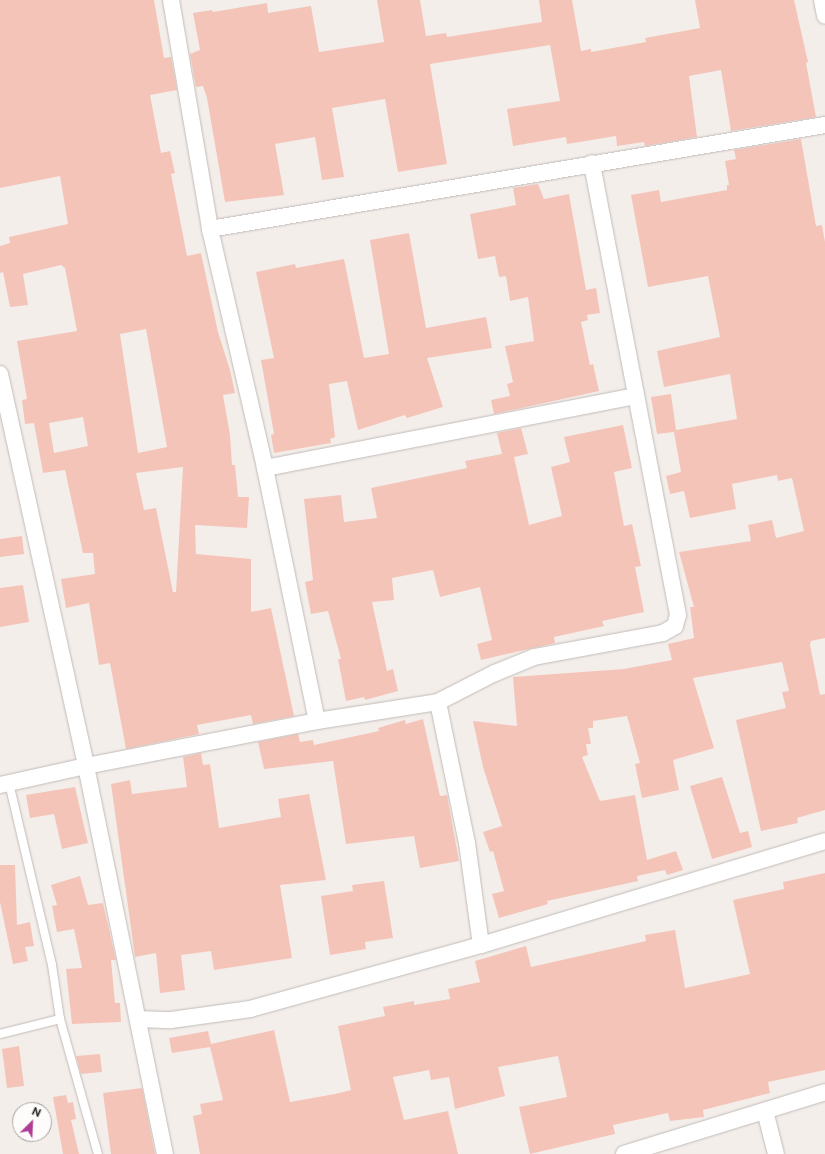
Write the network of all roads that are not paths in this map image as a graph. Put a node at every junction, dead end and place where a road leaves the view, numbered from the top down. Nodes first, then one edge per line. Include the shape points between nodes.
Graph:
1 (171, 0) edge
2 (822, 0) edge
3 (825, 16) edge
4 (825, 125) edge
5 (592, 163) junction
6 (210, 229) junction
7 (0, 374) edge
8 (636, 396) junction
9 (265, 468) junction
10 (438, 702) junction
11 (317, 721) junction
12 (86, 766) junction
13 (5, 784) edge
14 (825, 841) edge
15 (481, 945) junction
16 (60, 1019) junction
17 (138, 1019) junction
18 (0, 1034) edge
19 (825, 1092) edge
20 (765, 1111) junction
21 (98, 1154) edge
22 (165, 1154) edge
23 (624, 1154) edge
24 (776, 1154) edge

1 - 6 street
2 - 3 street
4 - 5 street
5 - 6 street
5 - 8 street
6 - 9 street
7 - 12 street
8 - 9 street
8 - 10 street via 678,615 675,626 663,633 534,657 495,673
9 - 11 street
10 - 11 street
10 - 15 street via 467,843
11 - 12 street
12 - 13 street
12 - 17 street
13 - 16 lane via 52,965
14 - 15 street
15 - 17 street via 250,1009 171,1020
16 - 18 lane
16 - 21 lane
17 - 22 street
19 - 20 street
20 - 23 street
20 - 24 street

